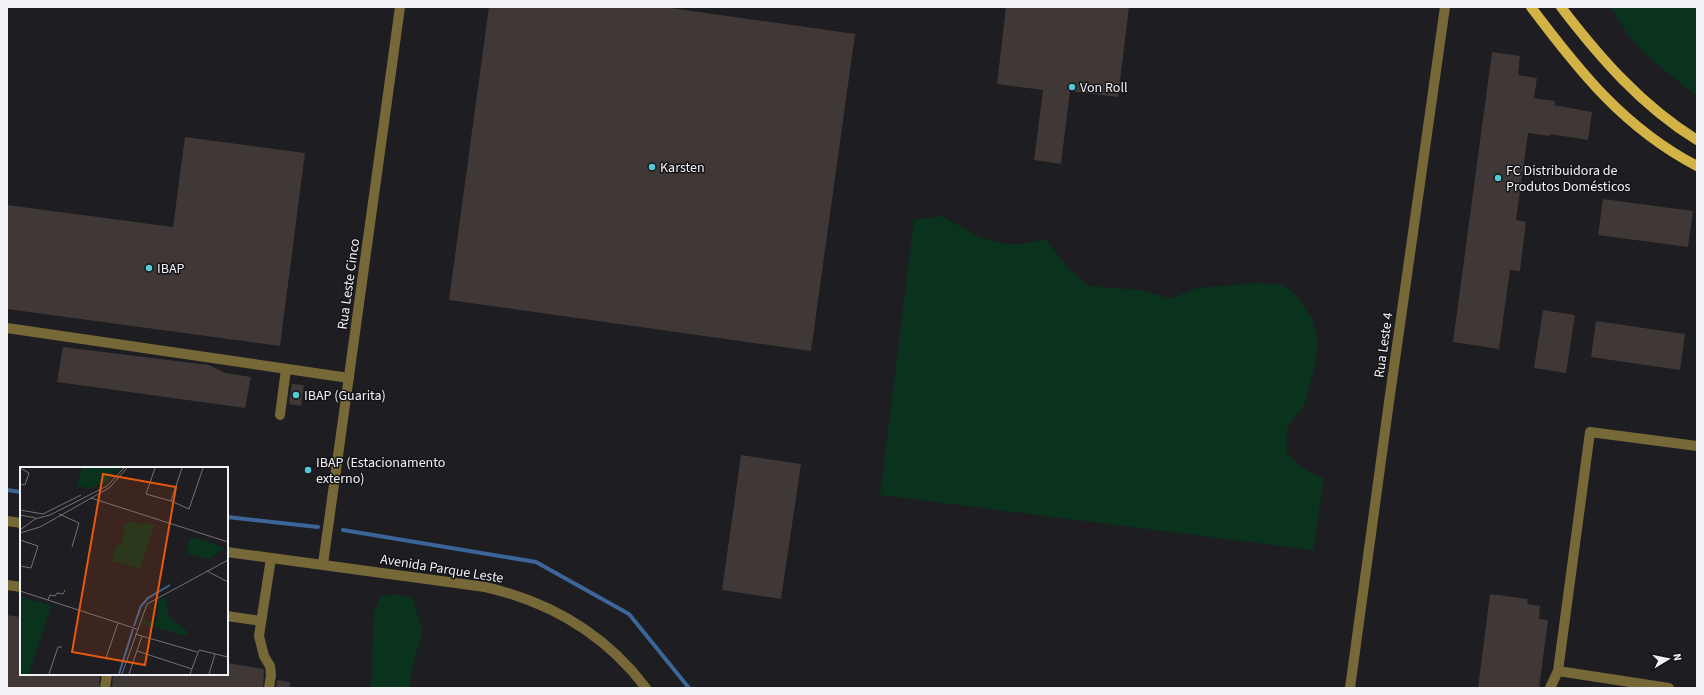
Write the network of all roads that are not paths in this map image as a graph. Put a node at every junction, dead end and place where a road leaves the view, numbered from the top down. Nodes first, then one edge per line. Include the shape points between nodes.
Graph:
1 (400, 7) edge
2 (1445, 7) edge
3 (1531, 7) edge
4 (1561, 7) edge
5 (1697, 140) edge
6 (1697, 166) edge
7 (7, 328) edge
8 (286, 369) junction
9 (349, 378) junction
10 (280, 414) dead end
11 (1697, 446) edge
12 (7, 521) edge
13 (20, 523) edge
14 (228, 552) edge
15 (270, 558) junction
16 (323, 564) junction
17 (7, 585) edge
18 (20, 587) edge
19 (228, 616) edge
20 (260, 621) junction
21 (1558, 671) junction
22 (106, 675) edge
23 (105, 688) edge
24 (269, 688) edge
25 (646, 688) edge
26 (1350, 688) edge
27 (1550, 688) edge
28 (1669, 688) edge

1 - 9 street, Rua Leste Cinco
2 - 26 street, Rua Leste 4
3 - 6 main road via 1585,77 1615,108 1639,129
4 - 5 main road via 1600,56 1642,100
7 - 8 street
8 - 9 street
8 - 10 street
9 - 16 street, Rua Leste Cinco
11 - 21 street via 1590,432
12 - 13 street
14 - 15 street, Avenida Parque Leste
15 - 16 street, Avenida Parque Leste
15 - 20 street
16 - 25 street, Avenida Parque Leste via 485,587 541,604 588,632 613,652
17 - 18 street
19 - 20 street
20 - 24 street via 261,646 270,666
21 - 27 street
21 - 28 street
22 - 23 street

